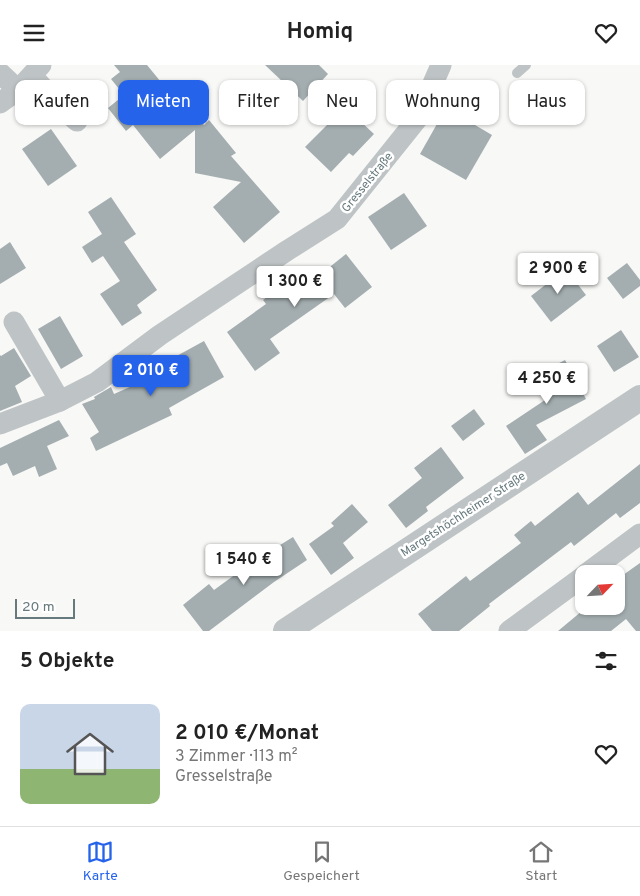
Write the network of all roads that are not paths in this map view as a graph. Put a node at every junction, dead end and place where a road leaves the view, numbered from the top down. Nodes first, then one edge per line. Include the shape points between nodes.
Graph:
1 (441, 65) edge
2 (526, 65) edge
3 (0, 73) edge
4 (517, 73) dead end
5 (31, 77) edge
6 (0, 103) edge
7 (14, 322) dead end
8 (640, 398) edge
9 (60, 401) junction
10 (0, 424) edge
11 (638, 539) edge
12 (600, 565) edge
13 (575, 582) edge
14 (286, 631) edge
15 (509, 631) edge

1 - 9 street, Gresselstraße via 418,118 337,219 160,335 97,382
2 - 4 lane
3 - 5 street
5 - 6 street
7 - 9 street
8 - 14 street, Margetshöchheimer Straße
9 - 10 street, Gresselstraße
11 - 12 street
13 - 15 street

